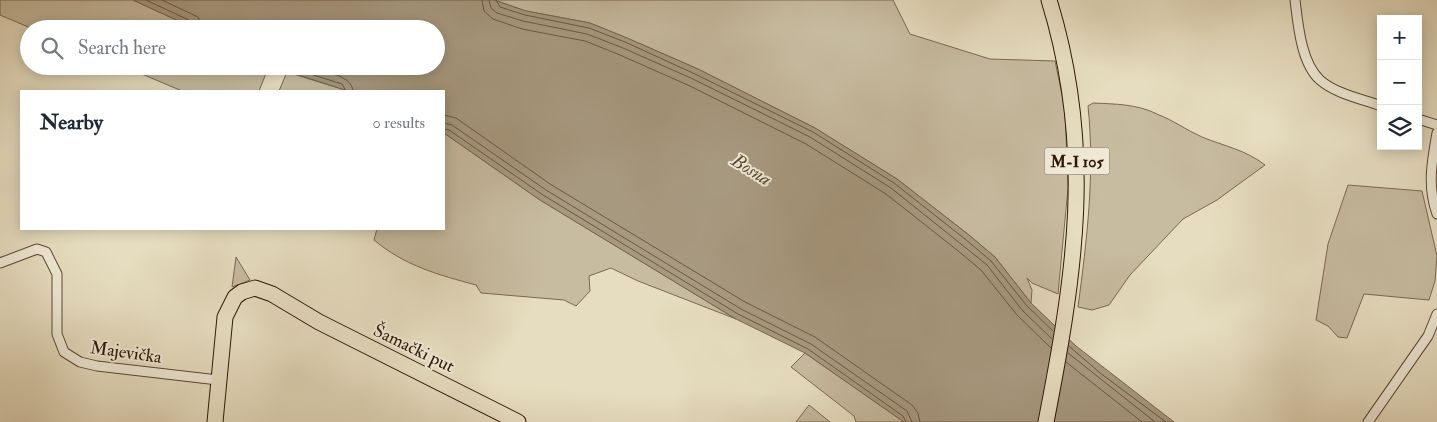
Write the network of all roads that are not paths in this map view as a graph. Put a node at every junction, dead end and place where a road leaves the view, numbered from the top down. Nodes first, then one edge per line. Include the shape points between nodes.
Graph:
1 (1049, 0) edge
2 (1295, 0) edge
3 (1378, 105) edge
4 (1422, 120) edge
5 (1437, 125) edge
6 (1437, 133) edge
7 (1437, 214) edge
8 (0, 263) edge
9 (1437, 314) edge
10 (218, 380) junction
11 (215, 422) edge
12 (518, 422) edge
13 (1046, 422) edge
14 (1368, 422) edge

1 - 13 main road, M-I 105 via 1071,90 1076,136 1077,209 1065,325
2 - 3 street via 1306,53 1320,80
4 - 5 street
6 - 7 street via 1430,175
8 - 10 street, Majevička via 37,249 46,252 57,274 57,334 64,352 80,362
9 - 14 street via 1428,336
10 - 11 main road, Šamački put
10 - 12 main road, Šamački put via 225,317 235,297 255,288

